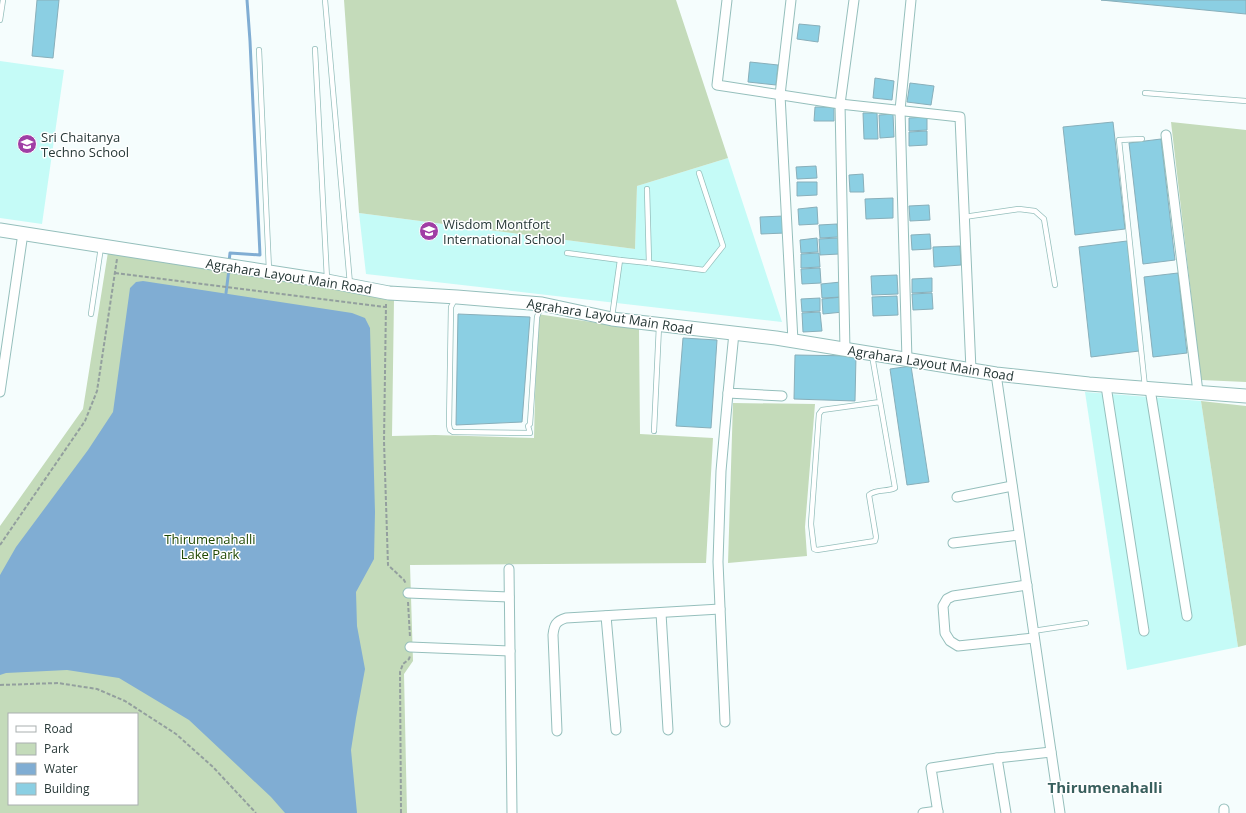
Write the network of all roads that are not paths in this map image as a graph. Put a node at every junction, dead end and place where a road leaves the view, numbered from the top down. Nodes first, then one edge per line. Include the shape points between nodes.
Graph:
1 (3, 0) edge
2 (325, 0) edge
3 (727, 0) edge
4 (791, 0) edge
5 (854, 0) edge
6 (912, 0) edge
7 (0, 20) edge
8 (315, 49) dead end
9 (259, 50) dead end
10 (1146, 93) dead end
11 (780, 95) junction
12 (1246, 101) edge
13 (840, 104) junction
14 (900, 110) junction
15 (1166, 135) dead end
16 (1142, 139) dead end
17 (699, 173) dead end
18 (647, 189) dead end
19 (964, 217) junction
20 (0, 230) edge
21 (23, 233) junction
22 (101, 245) junction
23 (567, 253) dead end
24 (620, 260) junction
25 (649, 263) junction
26 (270, 272) junction
27 (327, 281) junction
28 (350, 285) junction
29 (1055, 285) dead end
30 (457, 297) junction
31 (542, 304) junction
32 (91, 314) dead end
33 (612, 319) junction
34 (659, 324) junction
35 (734, 333) junction
36 (793, 341) junction
37 (845, 350) junction
38 (872, 354) junction
39 (907, 360) junction
40 (971, 370) junction
41 (996, 374) junction
42 (1106, 386) junction
43 (1148, 388) junction
44 (0, 392) edge
45 (1198, 392) junction
46 (728, 393) junction
47 (782, 396) dead end
48 (1246, 396) edge
49 (880, 402) junction
50 (654, 430) dead end
51 (1012, 486) junction
52 (957, 497) dead end
53 (1019, 535) junction
54 (953, 544) dead end
55 (509, 569) dead end
56 (1026, 585) junction
57 (408, 594) road end
58 (509, 597) junction
59 (720, 609) junction
60 (661, 613) junction
61 (606, 616) junction
62 (1187, 616) dead end
63 (1086, 623) dead end
64 (1144, 631) dead end
65 (1034, 635) junction
66 (410, 647) road end
67 (510, 651) junction
68 (725, 722) dead end
69 (616, 730) dead end
70 (668, 730) dead end
71 (557, 731) dead end
72 (1051, 752) junction
73 (997, 758) junction
74 (938, 812) edge
75 (512, 813) edge
76 (923, 813) edge
77 (1006, 813) edge
78 (1060, 813) edge

1 - 7 lane
2 - 28 lane
3 - 11 street via 717,86
4 - 11 street
5 - 13 street
6 - 14 street
8 - 27 lane
9 - 26 lane
10 - 12 lane
11 - 13 street
11 - 36 street
13 - 14 street
13 - 37 street
14 - 19 street via 960,117
14 - 39 street
15 - 45 street
16 - 43 lane via 1119,140
17 - 25 lane via 723,246 704,270
18 - 25 lane
19 - 29 lane via 1019,209 1035,211 1044,219
19 - 40 street
20 - 21 street, Agrahara Layout Main Road
21 - 22 street, Agrahara Layout Main Road
21 - 44 street
22 - 26 street, Agrahara Layout Main Road
22 - 32 lane
23 - 24 lane
24 - 25 lane
24 - 33 lane
26 - 27 street, Agrahara Layout Main Road
27 - 28 street, Agrahara Layout Main Road
28 - 30 street, Agrahara Layout Main Road via 389,293
30 - 31 street, Agrahara Layout Main Road
30 - 31 lane via 451,307 449,425 453,432 530,433 528,426 537,317
31 - 33 street, Agrahara Layout Main Road
33 - 34 street, Agrahara Layout Main Road
34 - 35 street, Agrahara Layout Main Road
34 - 50 lane
35 - 36 street, Agrahara Layout Main Road
35 - 46 street
36 - 37 street, Agrahara Layout Main Road
37 - 38 street, Agrahara Layout Main Road
38 - 39 street, Agrahara Layout Main Road
38 - 49 lane
39 - 40 street, Agrahara Layout Main Road
40 - 41 street, Agrahara Layout Main Road
41 - 42 street, Agrahara Layout Main Road
41 - 51 street
42 - 43 street, Agrahara Layout Main Road
42 - 64 street
43 - 45 street, Agrahara Layout Main Road
43 - 62 street
45 - 48 street, Agrahara Layout Main Road
46 - 47 street
46 - 59 street via 718,562
49 - 49 lane via 822,410 819,414 811,524 814,549 875,541 869,495 872,492 895,488
51 - 52 street
51 - 53 street
53 - 54 street
53 - 56 street
55 - 58 street
56 - 65 street
56 - 65 street via 947,599 943,606 945,633 950,641 958,646
57 - 58 street
58 - 67 street
59 - 60 street
59 - 68 street
60 - 61 street
60 - 70 street
61 - 69 street
61 - 71 street via 566,618 559,620 554,626
63 - 65 lane
65 - 72 street
66 - 67 street
67 - 75 street
72 - 73 street
72 - 78 street
73 - 74 street via 931,768
73 - 77 street
74 - 76 street

